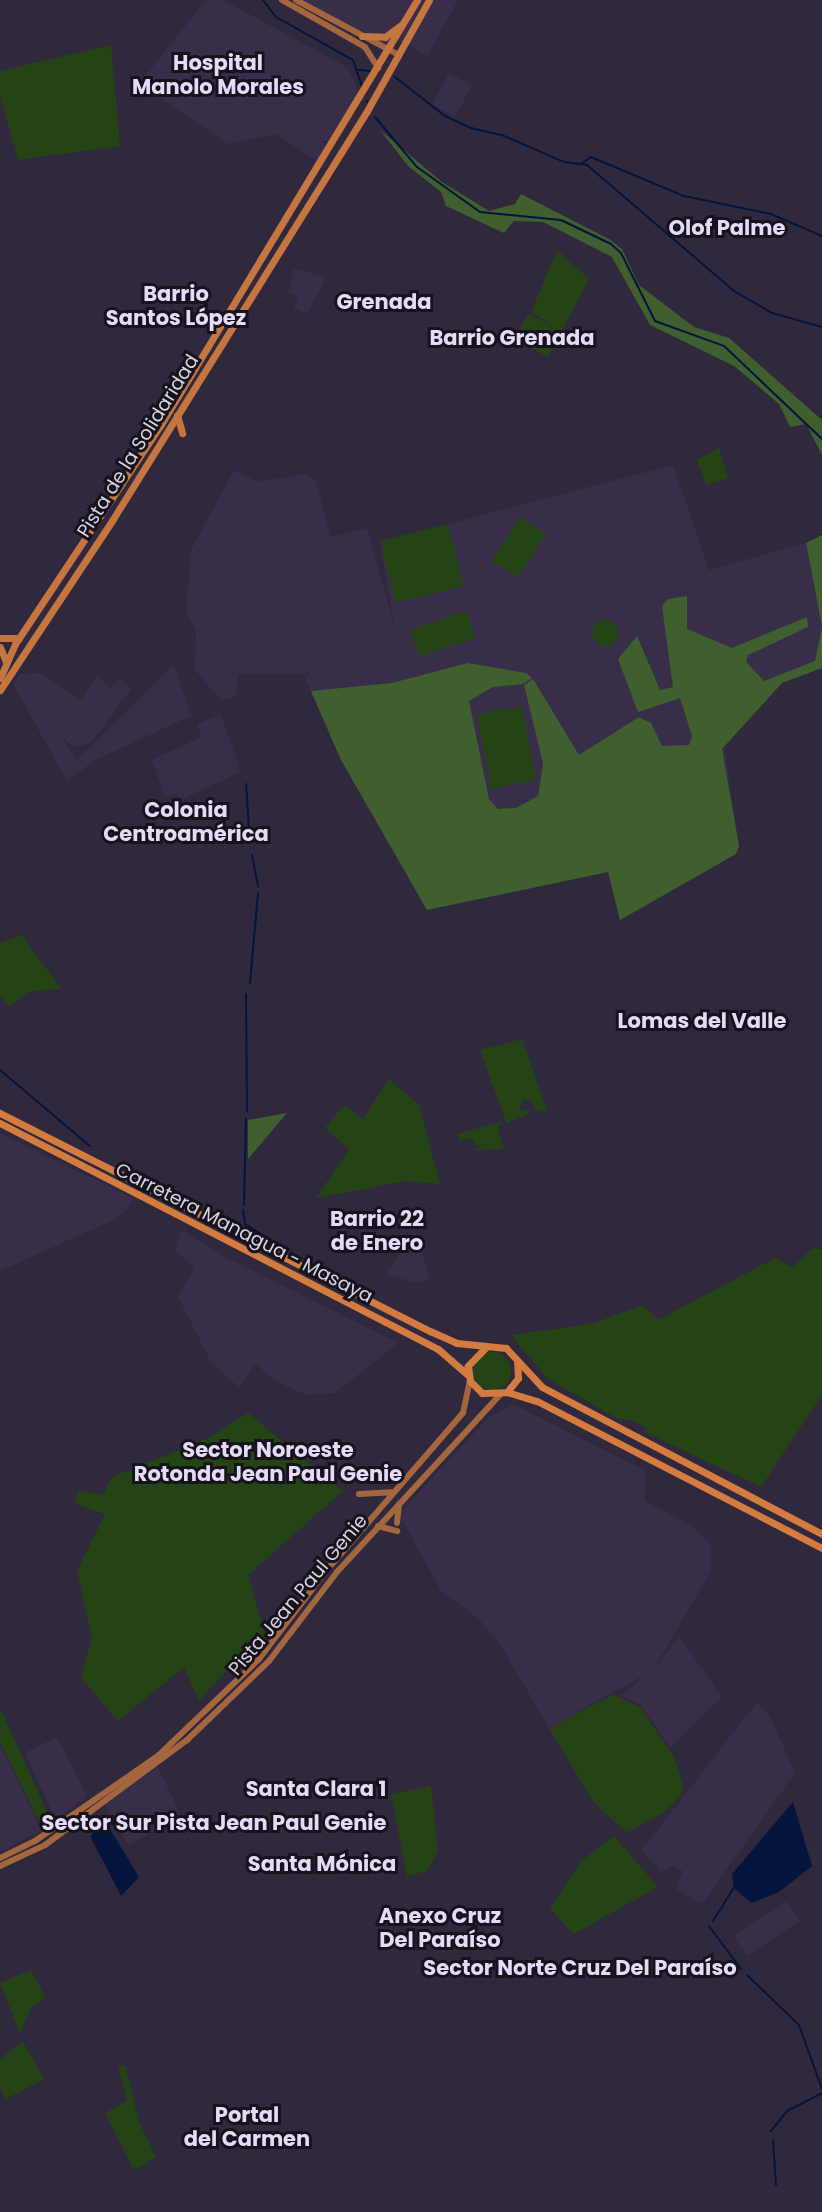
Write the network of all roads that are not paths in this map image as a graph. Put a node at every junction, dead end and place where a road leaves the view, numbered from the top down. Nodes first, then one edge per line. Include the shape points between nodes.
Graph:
1 (282, 0) edge
2 (296, 0) edge
3 (417, 0) edge
4 (429, 0) edge
5 (407, 19) junction
6 (362, 36) junction
7 (389, 50) junction
8 (399, 55) junction
9 (378, 69) junction
10 (177, 415) junction
11 (182, 433) dead end
12 (20, 637) junction
13 (0, 638) edge
14 (34, 644) junction
15 (0, 646) edge
16 (15, 651) junction
17 (26, 656) junction
18 (6, 665) junction
19 (0, 678) edge
20 (1, 689) edge
21 (0, 1111) edge
22 (0, 1126) edge
23 (485, 1347) junction
24 (517, 1361) junction
25 (470, 1378) junction
26 (503, 1393) junction
27 (397, 1490) junction
28 (359, 1494) dead end
29 (399, 1502) junction
30 (377, 1526) junction
31 (822, 1534) edge
32 (822, 1548) edge
33 (0, 1862) edge

1 - 9 main road via 365,47
2 - 6 main road
3 - 5 main road, Pista de la Solidaridad
4 - 8 main road, Pista de la Solidaridad
5 - 6 main road via 384,37
5 - 7 main road, Pista de la Solidaridad
6 - 7 main road
7 - 8 main road
7 - 9 main road, Pista de la Solidaridad
8 - 10 main road, Pista de la Solidaridad
9 - 12 main road, Pista de la Solidaridad via 169,409
10 - 11 main road
10 - 14 main road, Pista de la Solidaridad
12 - 13 main road
12 - 14 main road
12 - 16 main road, Pista de la Solidaridad
13 - 16 main road
14 - 17 main road, Pista de la Solidaridad
15 - 16 main road
15 - 18 main road
16 - 17 main road
16 - 18 main road, Pista de la Solidaridad
16 - 20 main road
17 - 20 main road, Pista de la Solidaridad
18 - 19 main road, Pista de la Solidaridad
21 - 23 highway, Carretera Managua - Masaya via 430,1331 457,1343
22 - 25 highway, Carretera Managua - Masaya via 438,1349
23 - 24 highway via 506,1348
23 - 25 highway via 471,1359
24 - 26 highway via 518,1378
24 - 31 highway via 542,1387
25 - 26 highway via 482,1393
25 - 27 main road, Pista Jean Paul Genie via 463,1413
26 - 29 main road, Pista Jean Paul Genie
26 - 32 highway via 537,1401
27 - 28 main road
27 - 33 main road, Pista Jean Paul Genie via 326,1571 262,1656 159,1755
29 - 30 main road, Pista Jean Paul Genie
29 - 30 main road via 397,1527
30 - 33 main road, Pista Jean Paul Genie via 269,1661 194,1733 36,1850

